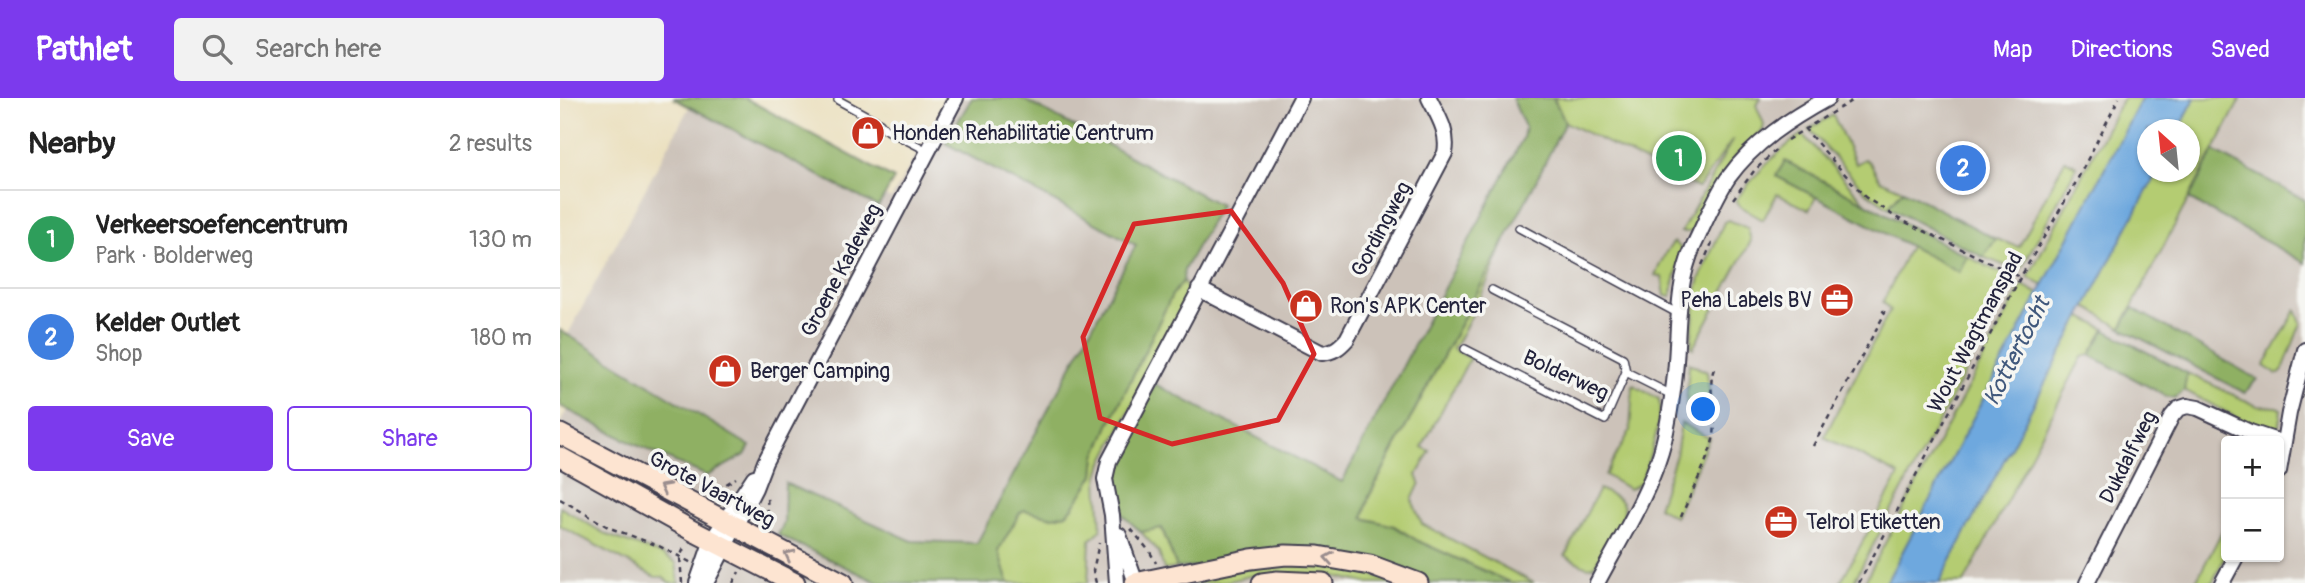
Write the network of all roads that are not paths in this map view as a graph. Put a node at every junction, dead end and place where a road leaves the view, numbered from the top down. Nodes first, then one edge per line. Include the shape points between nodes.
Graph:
1 (956, 98) edge
2 (1301, 98) edge
3 (1429, 98) edge
4 (1828, 98) edge
5 (838, 100) edge
6 (928, 151) junction
7 (1519, 228) dead end
8 (1199, 289) junction
9 (1492, 290) dead end
10 (1679, 314) junction
11 (1465, 349) dead end
12 (2305, 350) edge
13 (1626, 372) junction
14 (1671, 394) junction
15 (560, 434) edge
16 (2262, 436) edge
17 (2282, 436) edge
18 (560, 457) edge
19 (1112, 515) junction
20 (730, 523) junction
21 (719, 544) junction
22 (2233, 562) edge
23 (696, 583) edge
24 (706, 583) edge
25 (795, 583) edge
26 (843, 583) edge
27 (1116, 583) edge
28 (1135, 583) edge
29 (1262, 583) edge
30 (1323, 583) edge
31 (1418, 583) edge
32 (1597, 583) edge
33 (2087, 583) edge
34 (2222, 583) edge

1 - 6 street, Groene Kadeweg
2 - 8 street
3 - 8 street, Gordingweg via 1446,134 1445,153 1341,346 1322,353
4 - 10 street via 1755,147 1727,180 1689,254
5 - 6 lane
6 - 20 street, Groene Kadeweg
7 - 10 lane
8 - 19 street via 1109,461 1105,478
9 - 13 lane, Bolderweg via 1623,358
10 - 14 street
11 - 13 lane, Bolderweg via 1605,420
12 - 17 street
13 - 14 lane, Bolderweg
14 - 32 street via 1661,453
20 -> 15 main road, Grote Vaartweg
16 - 33 street, Dukdalfweg via 2198,408 2178,409
18 - 21 main road, Grote Vaartweg
19 - 27 street
19 - 28 street
20 - 21 street, Groene Kadeweg
26 -> 20 main road, Grote Vaartweg
21 - 23 street
21 - 24 street
21 - 25 main road, Grote Vaartweg
22 - 34 street
31 -> 28 main road via 1370,565 1286,555
29 - 30 main road

